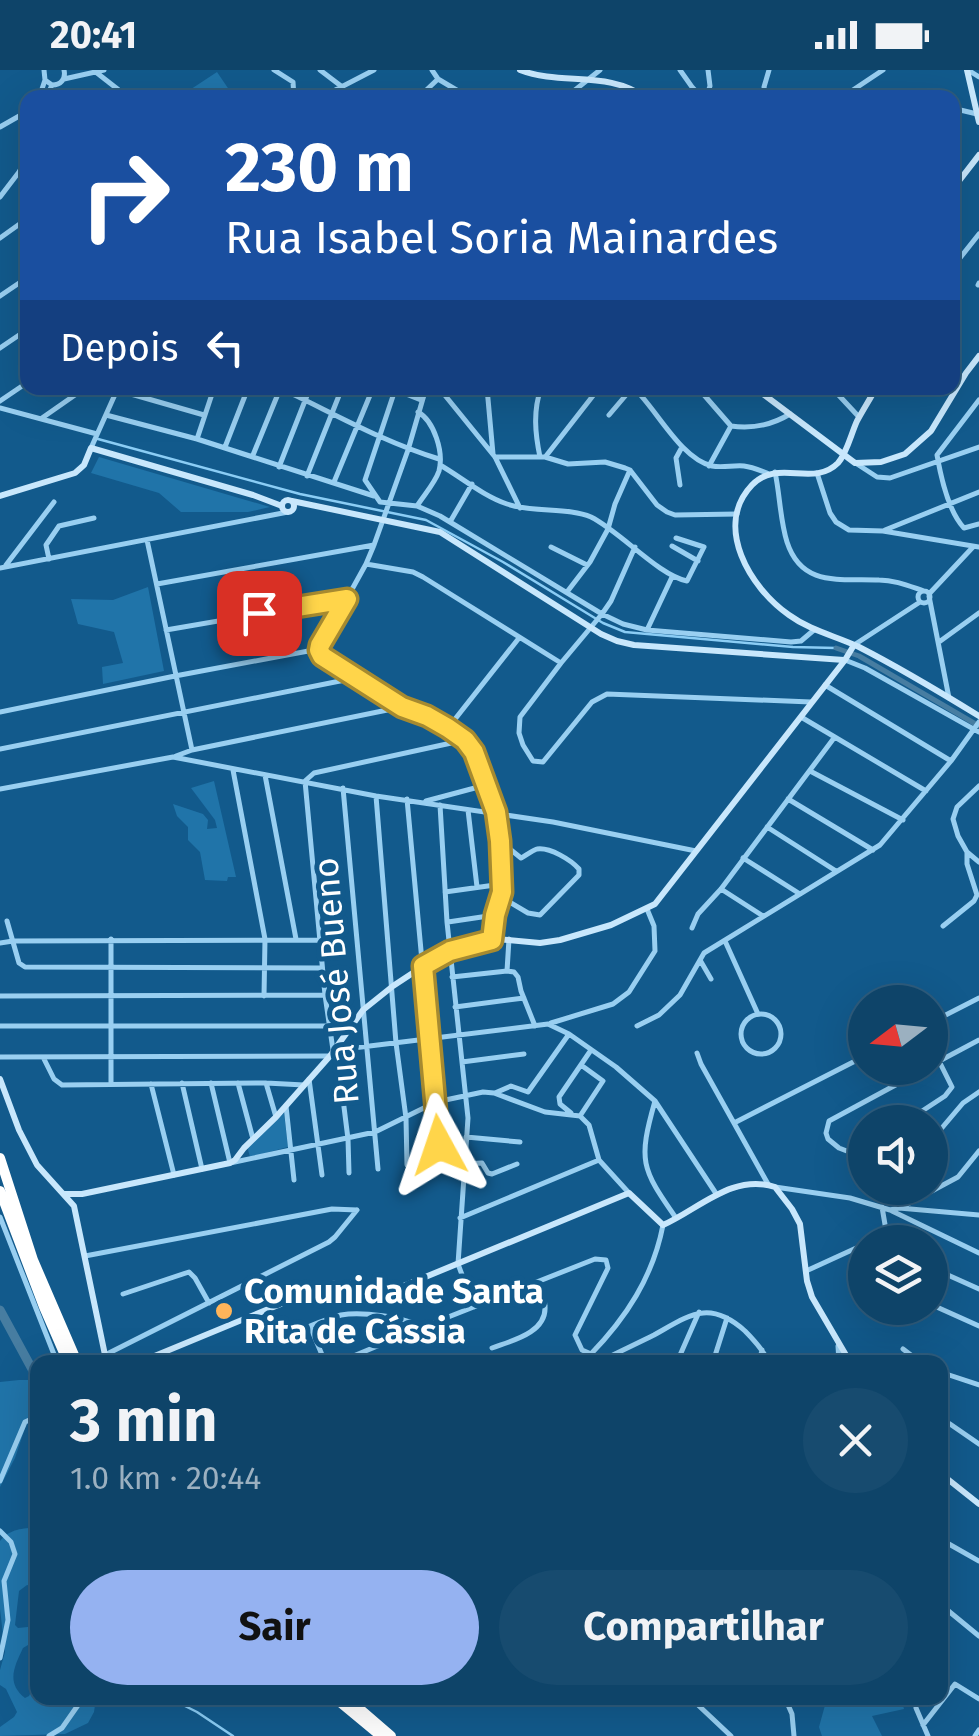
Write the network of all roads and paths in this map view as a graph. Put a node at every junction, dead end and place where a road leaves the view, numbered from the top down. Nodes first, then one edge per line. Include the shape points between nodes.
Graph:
1 (64, 70) edge
2 (76, 70) edge
3 (274, 70) edge
4 (320, 70) edge
5 (374, 70) edge
6 (432, 70) edge
7 (520, 70) edge
8 (604, 70) edge
9 (680, 70) edge
10 (883, 70) edge
11 (968, 70) edge
12 (97, 72) edge
13 (43, 73) edge
14 (979, 77) edge
15 (590, 78) junction
16 (64, 79) junction
17 (438, 79) junction
18 (610, 80) junction
19 (52, 85) junction
20 (342, 86) junction
21 (49, 90) edge
22 (119, 90) edge
23 (294, 90) edge
24 (335, 90) edge
25 (426, 90) edge
26 (457, 90) edge
27 (576, 90) edge
28 (634, 90) edge
29 (695, 90) edge
30 (853, 90) edge
31 (978, 118) edge
32 (979, 155) edge
33 (20, 169) edge
34 (960, 180) edge
35 (0, 197) edge
36 (979, 234) edge
37 (960, 258) edge
38 (979, 356) edge
39 (960, 383) edge
40 (20, 388) edge
41 (75, 395) edge
42 (115, 395) edge
43 (138, 395) edge
44 (212, 395) edge
45 (245, 395) edge
46 (277, 395) edge
47 (295, 395) edge
48 (308, 395) edge
49 (338, 395) edge
50 (370, 395) edge
51 (394, 395) edge
52 (411, 395) edge
53 (423, 395) edge
54 (446, 395) edge
55 (488, 395) edge
56 (539, 395) edge
57 (593, 395) edge
58 (627, 395) edge
59 (640, 395) edge
60 (704, 395) edge
61 (764, 395) edge
62 (838, 395) edge
63 (872, 395) edge
64 (953, 395) edge
65 (306, 400) junction
66 (421, 400) junction
67 (979, 400) edge
68 (0, 404) edge
69 (330, 412) junction
70 (418, 412) junction
71 (790, 414) junction
72 (106, 415) junction
73 (204, 415) junction
74 (610, 415) dead end
75 (42, 418) junction
76 (859, 418) junction
77 (357, 425) junction
78 (731, 426) junction
79 (97, 434) junction
80 (379, 437) junction
81 (197, 439) junction
82 (979, 446) edge
83 (225, 447) junction
84 (682, 447) junction
85 (90, 448) junction
86 (408, 450) junction
87 (843, 454) junction
88 (253, 455) junction
89 (494, 456) junction
90 (543, 457) junction
91 (938, 461) junction
92 (440, 462) junction
93 (855, 462) junction
94 (710, 466) junction
95 (279, 467) junction
96 (630, 470) junction
97 (771, 472) junction
98 (817, 473) junction
99 (308, 476) junction
100 (334, 482) junction
101 (472, 484) junction
102 (680, 485) dead end
103 (979, 492) edge
104 (0, 496) edge
105 (54, 502) dead end
106 (950, 502) junction
107 (287, 506) junction
108 (417, 506) junction
109 (382, 507) junction
110 (520, 508) junction
111 (736, 514) junction
112 (94, 518) dead end
113 (450, 522) junction
114 (979, 524) edge
115 (608, 529) junction
116 (883, 531) junction
117 (147, 540) junction
118 (374, 545) junction
119 (550, 547) dead end
120 (635, 547) junction
121 (976, 547) edge
122 (49, 559) junction
123 (698, 561) junction
124 (366, 564) junction
125 (587, 565) junction
126 (2, 568) edge
127 (672, 577) junction
128 (157, 584) junction
129 (567, 592) junction
130 (924, 597) junction
131 (347, 599) junction
132 (978, 614) edge
133 (601, 615) junction
134 (979, 624) edge
135 (593, 626) junction
136 (166, 630) junction
137 (646, 630) junction
138 (814, 630) junction
139 (519, 638) junction
140 (939, 642) junction
141 (319, 650) junction
142 (849, 652) junction
143 (561, 662) junction
144 (175, 676) junction
145 (355, 678) junction
146 (824, 685) junction
147 (950, 698) junction
148 (811, 702) junction
149 (402, 707) junction
150 (0, 712) edge
151 (183, 713) junction
152 (800, 717) junction
153 (978, 725) edge
154 (448, 728) junction
155 (834, 738) junction
156 (465, 740) junction
157 (0, 748) edge
158 (192, 750) junction
159 (173, 757) junction
160 (951, 761) junction
161 (233, 770) junction
162 (810, 771) junction
163 (314, 773) junction
164 (264, 775) junction
165 (284, 778) junction
166 (306, 782) junction
167 (486, 785) junction
168 (979, 786) edge
169 (0, 788) edge
170 (343, 788) junction
171 (926, 790) junction
172 (376, 796) junction
173 (407, 799) junction
174 (788, 799) junction
175 (424, 802) junction
176 (440, 805) junction
177 (468, 809) junction
178 (496, 812) junction
179 (903, 820) junction
180 (767, 827) junction
181 (500, 841) junction
182 (696, 850) junction
183 (873, 850) junction
184 (967, 852) junction
185 (743, 858) junction
186 (979, 862) edge
187 (836, 871) junction
188 (502, 884) junction
189 (476, 887) junction
190 (721, 888) junction
191 (445, 892) junction
192 (800, 894) junction
193 (501, 897) junction
194 (648, 909) junction
195 (495, 915) junction
196 (763, 916) junction
197 (8, 921) dead end
198 (447, 922) junction
199 (944, 926) dead end
200 (692, 928) dead end
201 (112, 939) junction
202 (265, 939) junction
203 (509, 939) junction
204 (12, 940) junction
205 (296, 940) junction
206 (320, 940) junction
207 (492, 940) junction
208 (725, 941) junction
209 (0, 943) edge
210 (450, 951) junction
211 (699, 960) junction
212 (423, 966) junction
213 (112, 967) junction
214 (263, 968) junction
215 (322, 968) junction
216 (506, 971) junction
217 (452, 978) junction
218 (710, 979) dead end
219 (393, 986) junction
220 (324, 995) junction
221 (0, 996) edge
222 (112, 996) junction
223 (264, 996) junction
224 (524, 998) junction
225 (979, 998) edge
226 (455, 1006) junction
227 (363, 1010) junction
228 (758, 1014) junction
229 (948, 1014) edge
230 (548, 1024) junction
231 (0, 1026) edge
232 (112, 1026) junction
233 (329, 1026) junction
234 (535, 1026) junction
235 (636, 1026) dead end
236 (458, 1034) junction
237 (569, 1034) junction
238 (430, 1038) junction
239 (979, 1040) edge
240 (396, 1043) junction
241 (366, 1046) junction
242 (592, 1049) junction
243 (334, 1051) junction
244 (524, 1054) dead end
245 (697, 1054) dead end
246 (42, 1056) junction
247 (111, 1056) junction
248 (948, 1056) edge
249 (0, 1057) edge
250 (462, 1062) junction
251 (581, 1065) junction
252 (848, 1065) edge
253 (0, 1078) edge
254 (948, 1079) edge
255 (266, 1082) junction
256 (306, 1082) junction
257 (182, 1083) junction
258 (211, 1083) junction
259 (238, 1083) junction
260 (111, 1084) junction
261 (151, 1084) junction
262 (894, 1085) edge
263 (979, 1092) edge
264 (494, 1093) junction
265 (465, 1094) junction
266 (656, 1101) junction
267 (436, 1102) junction
268 (857, 1105) edge
269 (931, 1105) edge
270 (286, 1106) junction
271 (848, 1110) edge
272 (577, 1115) junction
273 (276, 1117) junction
274 (406, 1118) junction
275 (948, 1121) edge
276 (734, 1123) junction
277 (375, 1132) junction
278 (466, 1137) junction
279 (252, 1139) junction
280 (348, 1139) junction
281 (520, 1142) dead end
282 (320, 1145) junction
283 (439, 1145) dead end
284 (848, 1150) edge
285 (291, 1151) junction
286 (979, 1151) edge
287 (0, 1158) edge
288 (599, 1160) junction
289 (230, 1164) junction
290 (464, 1164) junction
291 (516, 1164) dead end
292 (407, 1165) dead end
293 (378, 1169) dead end
294 (202, 1170) junction
295 (349, 1172) dead end
296 (322, 1175) dead end
297 (174, 1176) junction
298 (294, 1180) dead end
299 (772, 1186) junction
300 (629, 1193) junction
301 (0, 1194) edge
302 (64, 1194) junction
303 (77, 1195) junction
304 (717, 1195) junction
305 (74, 1206) junction
306 (886, 1208) junction
307 (899, 1208) junction
308 (979, 1215) edge
309 (0, 1218) edge
310 (460, 1218) junction
311 (677, 1219) junction
312 (662, 1225) junction
313 (887, 1225) edge
314 (848, 1252) edge
315 (979, 1253) edge
316 (85, 1256) junction
317 (458, 1264) junction
318 (806, 1271) junction
319 (948, 1275) edge
320 (537, 1283) junction
321 (979, 1289) edge
322 (122, 1294) dead end
323 (209, 1303) junction
324 (474, 1308) junction
325 (700, 1312) junction
326 (948, 1312) edge
327 (727, 1318) junction
328 (979, 1326) edge
329 (421, 1327) junction
330 (838, 1342) junction
331 (492, 1348) dead end
332 (903, 1349) dead end
333 (762, 1350) junction
334 (480, 1352) dead end
335 (54, 1355) edge
336 (64, 1355) edge
337 (74, 1355) edge
338 (96, 1355) edge
339 (107, 1355) edge
340 (157, 1355) edge
341 (323, 1355) edge
342 (355, 1355) edge
343 (474, 1355) edge
344 (590, 1355) joint
345 (613, 1355) edge
346 (680, 1355) edge
347 (715, 1355) edge
348 (761, 1355) edge
349 (765, 1355) edge
350 (839, 1355) edge
351 (846, 1355) edge
352 (911, 1355) edge
353 (948, 1375) edge
354 (979, 1386) edge
355 (30, 1420) edge
356 (948, 1423) edge
357 (979, 1444) edge
358 (948, 1480) edge
359 (0, 1481) edge
360 (979, 1504) edge
361 (0, 1531) edge
362 (948, 1543) edge
363 (979, 1560) edge
364 (948, 1611) edge
365 (979, 1636) edge
366 (0, 1658) edge
367 (948, 1693) edge
368 (979, 1700) edge
369 (78, 1705) edge
370 (343, 1705) edge
371 (354, 1705) edge
372 (703, 1705) edge
373 (789, 1705) edge
374 (916, 1705) edge
375 (939, 1705) edge
376 (924, 1725) junction
377 (49, 1736) edge
378 (380, 1736) edge
379 (390, 1736) edge
380 (730, 1736) edge
381 (794, 1736) edge
382 (928, 1736) edge

1 - 16 street
2 - 12 street
3 - 23 street via 293,82
4 - 20 street
5 - 20 street
6 - 17 street
7 - 15 street
8 - 15 street
8 - 18 street
9 - 29 street
10 - 30 street
11 - 14 street
11 - 31 street
12 - 16 street
12 - 22 street
13 - 19 street
15 - 18 street
15 - 27 street
16 - 19 street
17 - 25 street
17 - 26 street
18 - 28 street
19 - 21 street
20 - 24 street
32 - 34 street
33 - 35 street
36 - 37 street
38 - 39 street
40 - 68 street
41 - 75 street
42 - 72 street
43 - 73 street
44 - 73 street
45 - 83 street
46 - 88 street
47 - 65 street
48 - 65 street
49 - 69 street
50 - 77 street
51 - 80 street
52 - 66 street
53 - 66 street
54 - 89 street
55 - 89 street
56 - 90 street via 535,421
57 - 90 street
58 - 74 street
59 - 84 street
60 - 78 street
61 - 71 street
62 - 76 street
63 - 76 street
64 - 93 street via 913,449 888,461
65 - 69 street
65 - 95 street
66 - 70 street
67 - 91 street via 939,450
68 - 75 street
69 - 77 street
69 - 99 street
70 - 86 street
70 - 92 street via 433,430
71 - 78 street via 768,424
71 - 87 street
72 - 79 street
72 - 81 street
73 - 81 street
75 - 79 street
76 - 87 street
77 - 80 street
77 - 100 street
78 - 94 street
79 - 85 street
80 - 86 street
80 - 109 street via 366,480
81 - 83 street
82 - 91 street
83 - 88 street
84 - 94 street
84 - 102 street via 676,458
85 - 104 street via 76,473
85 - 107 street
86 - 92 street
86 - 109 street
87 - 93 street
87 - 98 street
88 - 95 street
89 - 90 street
89 - 110 street
90 - 96 street
91 - 93 street via 890,478 869,474
91 - 106 street
92 - 101 street
92 - 108 street
94 - 97 street
95 - 99 street
96 - 111 street via 667,512
96 - 115 street
97 - 98 street
97 - 111 street via 743,495
97 - 130 street via 786,540 810,572 838,581 904,584
98 - 116 street via 836,522 849,530
99 - 100 street
100 - 109 street
101 - 110 street
101 - 113 street
103 - 106 street
105 - 126 street
106 - 114 street via 962,527
106 - 116 street
107 - 109 street
107 - 117 street via 273,516
108 - 109 street
108 - 113 street
109 - 118 street
109 - 135 street via 440,532
110 - 115 street via 580,514
111 - 138 street via 741,555 752,578
112 - 122 street via 59,526 46,545
113 - 129 street
115 - 120 street
115 - 125 street
116 - 121 street
117 - 122 street
117 - 128 street
118 - 124 street
118 - 128 street
119 - 125 street
120 - 127 street
120 - 133 street
121 - 130 street
122 - 126 street
123 - 123 street via 702,546 674,542
123 - 127 street via 689,580
124 - 131 street
124 - 139 street via 413,572
125 - 129 street
127 - 137 street
128 - 136 street
129 - 133 street
130 - 140 street
130 - 142 street
131 - 136 street
131 - 141 street
132 - 134 street
132 - 140 street
133 - 135 street
133 - 137 street
135 - 142 street via 634,645
135 - 143 street
136 - 144 street
137 - 138 street via 792,642
138 - 142 street
139 - 143 street
139 - 154 street
140 - 147 street
141 - 144 street
141 - 145 street
142 - 146 street
142 - 147 street
142 - 153 street via 865,668
143 - 148 street via 518,725 527,754 538,763 607,694
144 - 150 street
144 - 151 street
145 - 149 street
145 - 151 street
146 - 148 street
146 - 160 street
147 - 153 street
148 - 152 street
149 - 154 street
149 - 158 street
151 - 157 street
151 - 158 street
152 - 155 street
152 - 182 street
153 - 160 street
154 - 156 street
155 - 162 street
155 - 171 street
156 - 163 street
156 - 167 street
158 - 159 street
159 - 161 street
159 - 169 street
160 - 171 street
161 - 164 street
161 - 202 street
162 - 174 street
162 - 179 street
163 - 165 street
163 - 166 street
164 - 165 street
164 - 205 street
165 - 166 street
166 - 170 street
166 - 206 street
167 - 175 street
167 - 178 street
168 - 184 street via 954,815
170 - 172 street
170 - 227 street, Rua José Bueno
171 - 179 street
172 - 173 street
172 - 219 street
173 - 175 street
173 - 212 street
174 - 180 street
174 - 183 street
175 - 176 street
176 - 177 street
176 - 191 street
177 - 178 street
177 - 189 street
178 - 181 street
178 - 182 street
179 - 183 street
180 - 185 street
180 - 187 street
181 - 188 street
181 - 193 street via 519,857 542,848 579,869 540,916
182 - 194 street
183 - 187 street
184 - 186 street
184 - 199 street via 977,895
185 - 190 street
185 - 192 street
187 - 192 street
188 - 189 street
188 - 193 street
189 - 191 street
190 - 196 street
190 - 200 street
191 - 198 street
192 - 196 street
193 - 195 street
194 - 203 street via 560,940
194 - 230 street via 655,951 630,992
195 - 198 street
195 - 207 street
196 - 208 street
197 - 204 street
198 - 210 street
201 - 202 street
201 - 204 street
201 - 213 street
202 - 205 street
202 - 214 street
203 - 207 street
203 - 216 street
204 - 209 street
204 - 213 street via 25,968
205 - 206 street
206 - 215 street
207 - 210 street
208 - 211 street
208 - 228 street
210 - 212 street
210 - 217 street
211 - 218 street
211 - 235 street via 680,995
212 - 219 street
212 - 238 street
213 - 214 street
213 - 222 street
214 - 215 street
214 - 223 street
215 - 220 street
216 - 217 street
216 - 224 street via 518,977
217 - 226 street
219 - 227 street
219 - 240 street
220 - 223 street
220 - 233 street
221 - 222 street
222 - 223 street
222 - 232 street
224 - 226 street
224 - 234 street
225 - 229 street
226 - 236 street
227 - 241 street, Rua José Bueno
227 - 243 street
228 - 228 street via 746,1020 741,1038 760,1054 778,1046 781,1033 776,1020
230 - 234 street
230 - 237 street
231 - 232 street
232 - 233 street
232 - 247 street
233 - 243 street
234 - 236 street
236 - 238 street
236 - 250 street
237 - 242 street
237 - 264 street via 528,1092 511,1086
238 - 240 street
238 - 267 street
239 - 248 street
240 - 241 street
240 - 274 street
241 - 243 street
241 - 277 street, Rua José Bueno
242 - 251 street
242 - 266 street
243 - 247 street
243 - 256 street
243 - 280 street
244 - 250 street
245 - 276 street
246 - 247 street
246 - 249 street
246 - 260 street via 58,1084
247 - 260 street
250 - 265 street
251 - 272 street via 558,1100
251 - 272 street via 603,1084
252 - 276 street
253 - 302 street via 37,1164
254 - 269 street via 952,1087
255 - 256 street
255 - 259 street
255 - 273 street
256 - 270 street
256 - 282 street
257 - 258 street
257 - 261 street
257 - 294 street
258 - 259 street
258 - 289 street
259 - 279 street
260 - 261 street
261 - 297 street
262 - 268 street
263 - 275 street
264 - 265 street
264 - 272 street via 546,1112
265 - 267 street
265 - 278 street
266 - 304 street
266 - 311 street via 646,1166
267 - 274 street
267 - 283 street
270 - 273 street
270 - 285 street
271 - 284 street via 829,1120 826,1134
272 - 288 street via 589,1124
273 - 279 street
274 - 277 street
274 - 292 street
276 - 299 street
277 - 280 street
277 - 293 street, Rua José Bueno
278 - 281 street
278 - 290 street
279 - 289 street
280 - 282 street
280 - 295 street
282 - 285 street
282 - 296 street
285 - 289 street
285 - 298 street
286 - 307 street via 958,1177
287 - 337 highway
288 - 300 street
288 - 310 street
289 - 294 street
290 - 291 street via 482,1163 492,1174
290 - 310 street
294 - 297 street
297 - 303 street
299 - 304 street via 742,1184
299 - 306 street
299 - 318 street via 800,1224
300 - 312 street
300 - 317 street
301 - 336 highway
302 - 303 street
302 - 305 street
303 - 305 street
304 - 311 street
305 - 316 street
306 - 307 street
306 - 313 street
306 - 315 street
307 - 308 street
309 - 335 street
310 - 317 street
311 - 312 street
312 - 344 street via 626,1316
314 - 318 street
316 - 323 street via 332,1209 357,1210 329,1242
316 - 338 street
317 - 324 street
317 - 340 street via 397,1288 324,1286
318 - 330 street
319 - 321 street
320 - 324 street
320 - 331 street via 545,1302 541,1321
320 - 344 street via 606,1260 575,1335
322 - 323 street via 189,1272
323 - 339 street
324 - 329 street
325 - 327 street
325 - 345 street
325 - 346 street
326 - 328 street
327 - 333 street
327 - 347 street
329 - 341 street via 351,1314 310,1326
329 - 342 street
330 - 350 street
330 - 351 street
332 - 352 street
333 - 348 street
333 - 349 street
334 - 343 street
353 - 354 street
355 - 359 street
356 - 357 street
358 - 360 street
361 - 366 street via 15,1554 4,1581 8,1620
362 - 363 street
364 - 365 street
367 - 368 street via 955,1684
369 - 377 street
370 - 378 highway
371 - 379 highway
372 - 380 street
373 - 381 street
374 - 376 street
375 - 376 street
376 - 382 street

